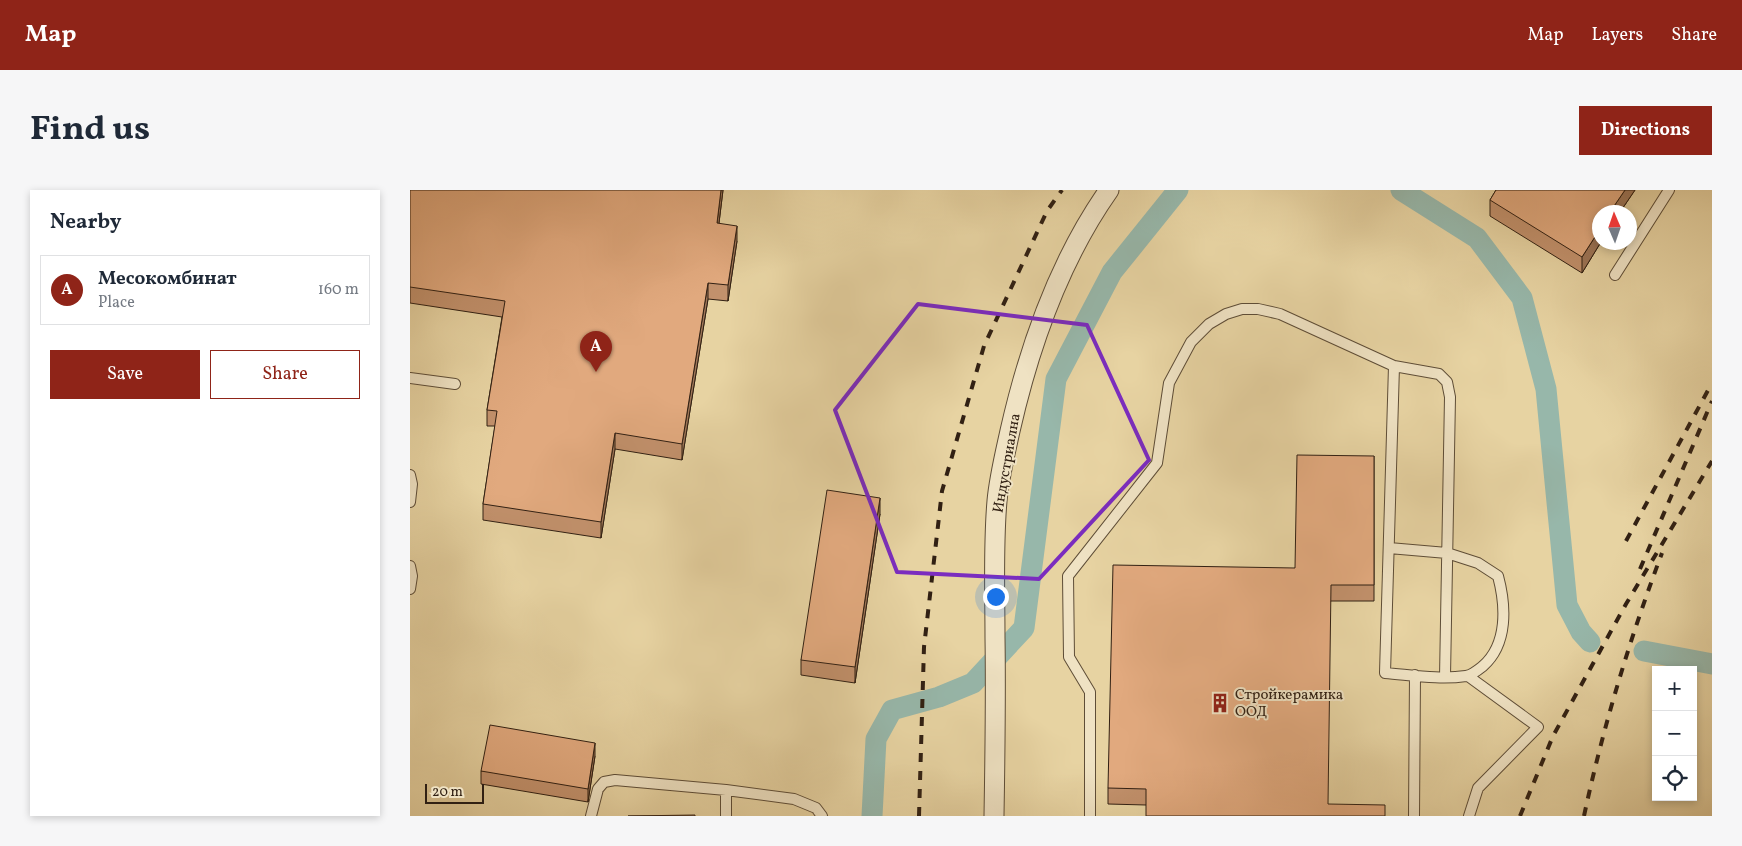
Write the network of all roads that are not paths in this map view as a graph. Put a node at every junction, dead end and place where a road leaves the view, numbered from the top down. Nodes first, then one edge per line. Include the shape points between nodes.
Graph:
1 (1109, 190) edge
2 (1669, 190) edge
3 (1615, 275) dead end
4 (1394, 366) junction
5 (410, 378) edge
6 (455, 384) dead end
7 (410, 476) edge
8 (410, 502) edge
9 (1389, 548) junction
10 (1447, 553) junction
11 (410, 566) edge
12 (410, 589) edge
13 (1414, 675) junction
14 (1445, 676) junction
15 (1468, 676) junction
16 (726, 790) junction
17 (591, 816) edge
18 (726, 816) edge
19 (822, 816) edge
20 (994, 816) edge
21 (1090, 816) edge
22 (1414, 816) edge
23 (1469, 816) edge

1 - 20 street, Индустриална via 1090,217 1051,299 1018,398 1002,469 995,534
2 - 3 lane
4 - 9 lane
4 - 10 lane via 1439,374 1447,382 1450,398
4 - 21 lane via 1280,314 1258,309 1226,314 1209,324 1192,342 1170,383 1156,463 1068,576 1069,657 1090,692
5 - 6 lane
7 - 8 lane
9 - 10 lane
9 - 13 lane via 1385,673
10 - 14 lane
10 - 15 lane via 1478,563 1498,576 1503,593 1504,617 1499,642 1493,656
11 - 12 lane
13 - 14 lane
13 - 22 lane
14 - 15 lane
15 - 23 lane via 1538,727 1478,788
16 - 17 lane via 614,780 604,782 598,789
16 - 18 lane
16 - 19 lane via 794,799 816,808

